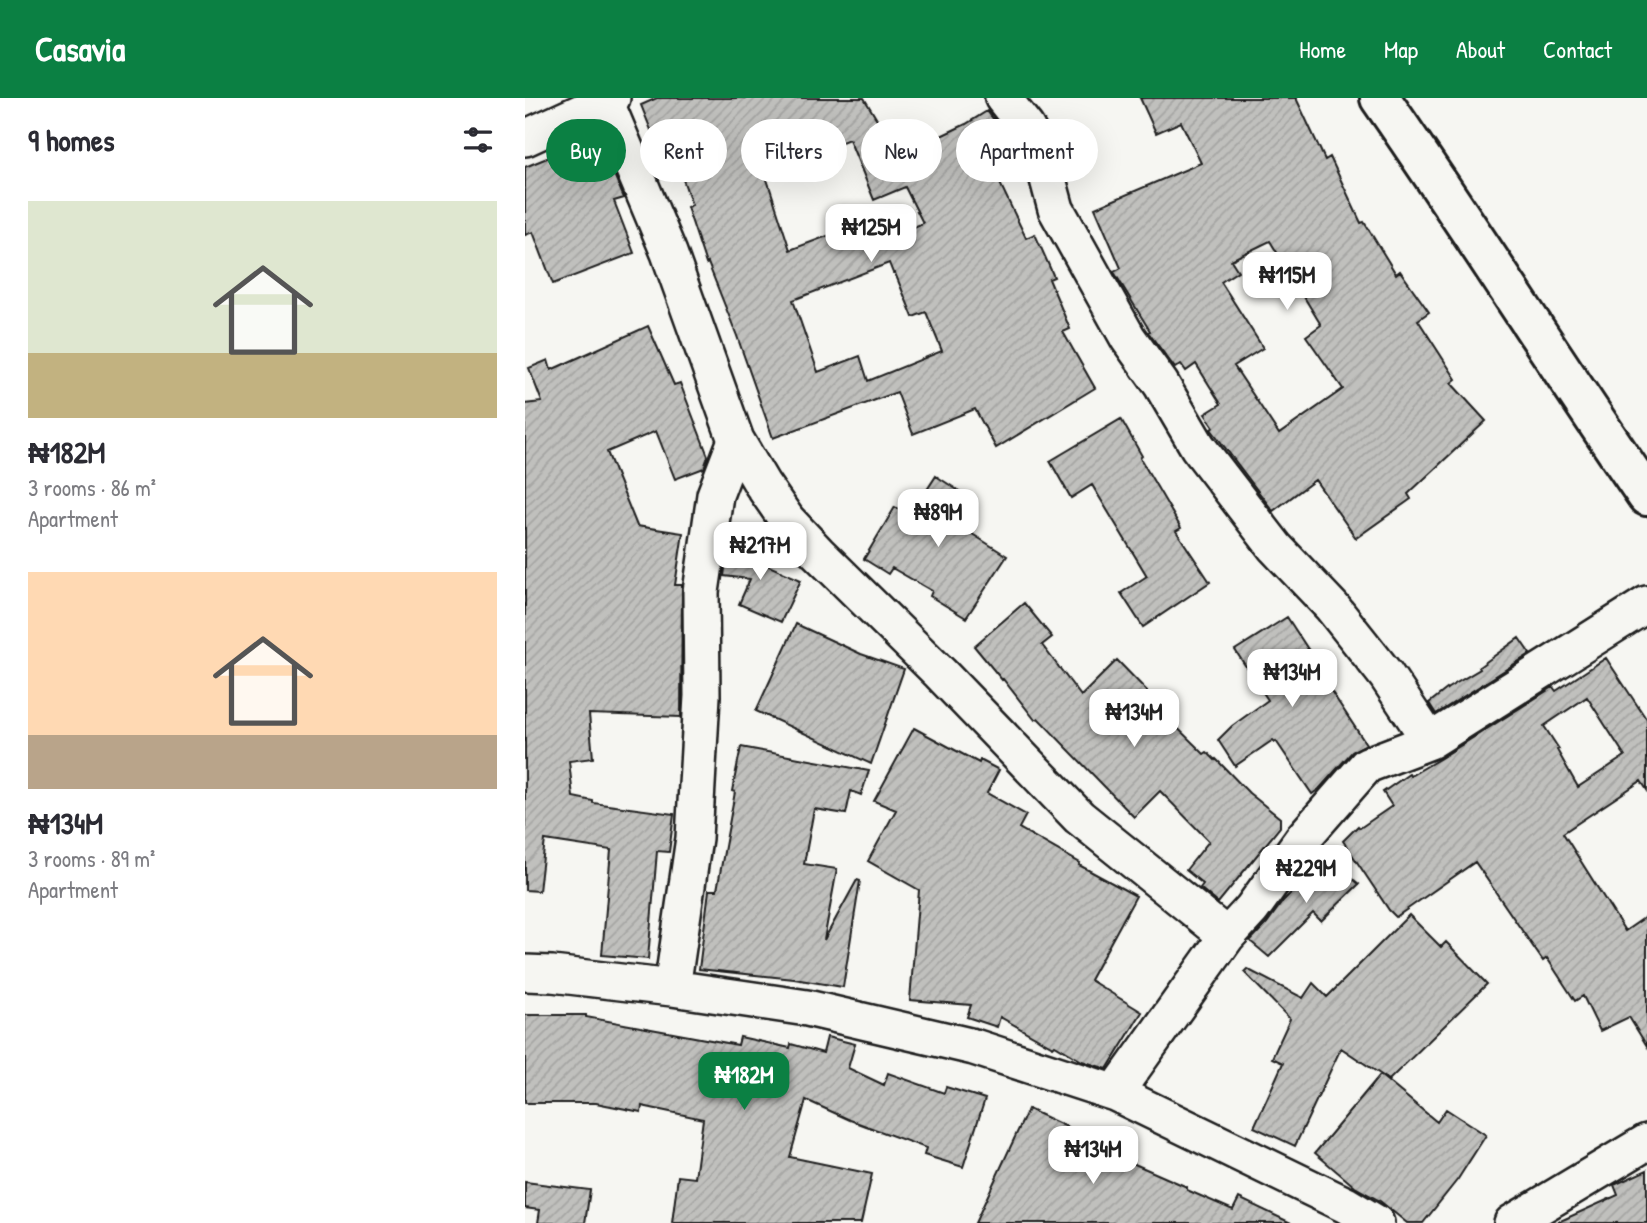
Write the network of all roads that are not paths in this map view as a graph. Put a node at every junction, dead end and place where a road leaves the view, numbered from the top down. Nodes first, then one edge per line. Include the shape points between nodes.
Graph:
1 (1003, 98) edge
2 (1380, 98) edge
3 (607, 99) edge
4 (525, 138) edge
5 (736, 440) junction
6 (1647, 496) edge
7 (1647, 604) edge
8 (1430, 741) junction
9 (1227, 936) junction
10 (525, 973) edge
11 (672, 988) junction
12 (1115, 1093) junction
13 (1647, 1142) edge
14 (1376, 1223) edge
15 (1512, 1223) edge

1 - 8 street via 1042,157 1056,209 1128,338 1198,447 1275,547 1332,607 1386,675
2 - 6 main road
3 - 4 street
3 - 5 street
5 - 9 street via 787,520 1079,817
5 - 11 street via 715,495 701,592 702,696 694,838
7 - 8 street
8 - 9 street via 1367,765
9 - 12 street
10 - 11 street
11 - 12 street via 807,1008 961,1044
12 - 14 street
13 - 15 street

